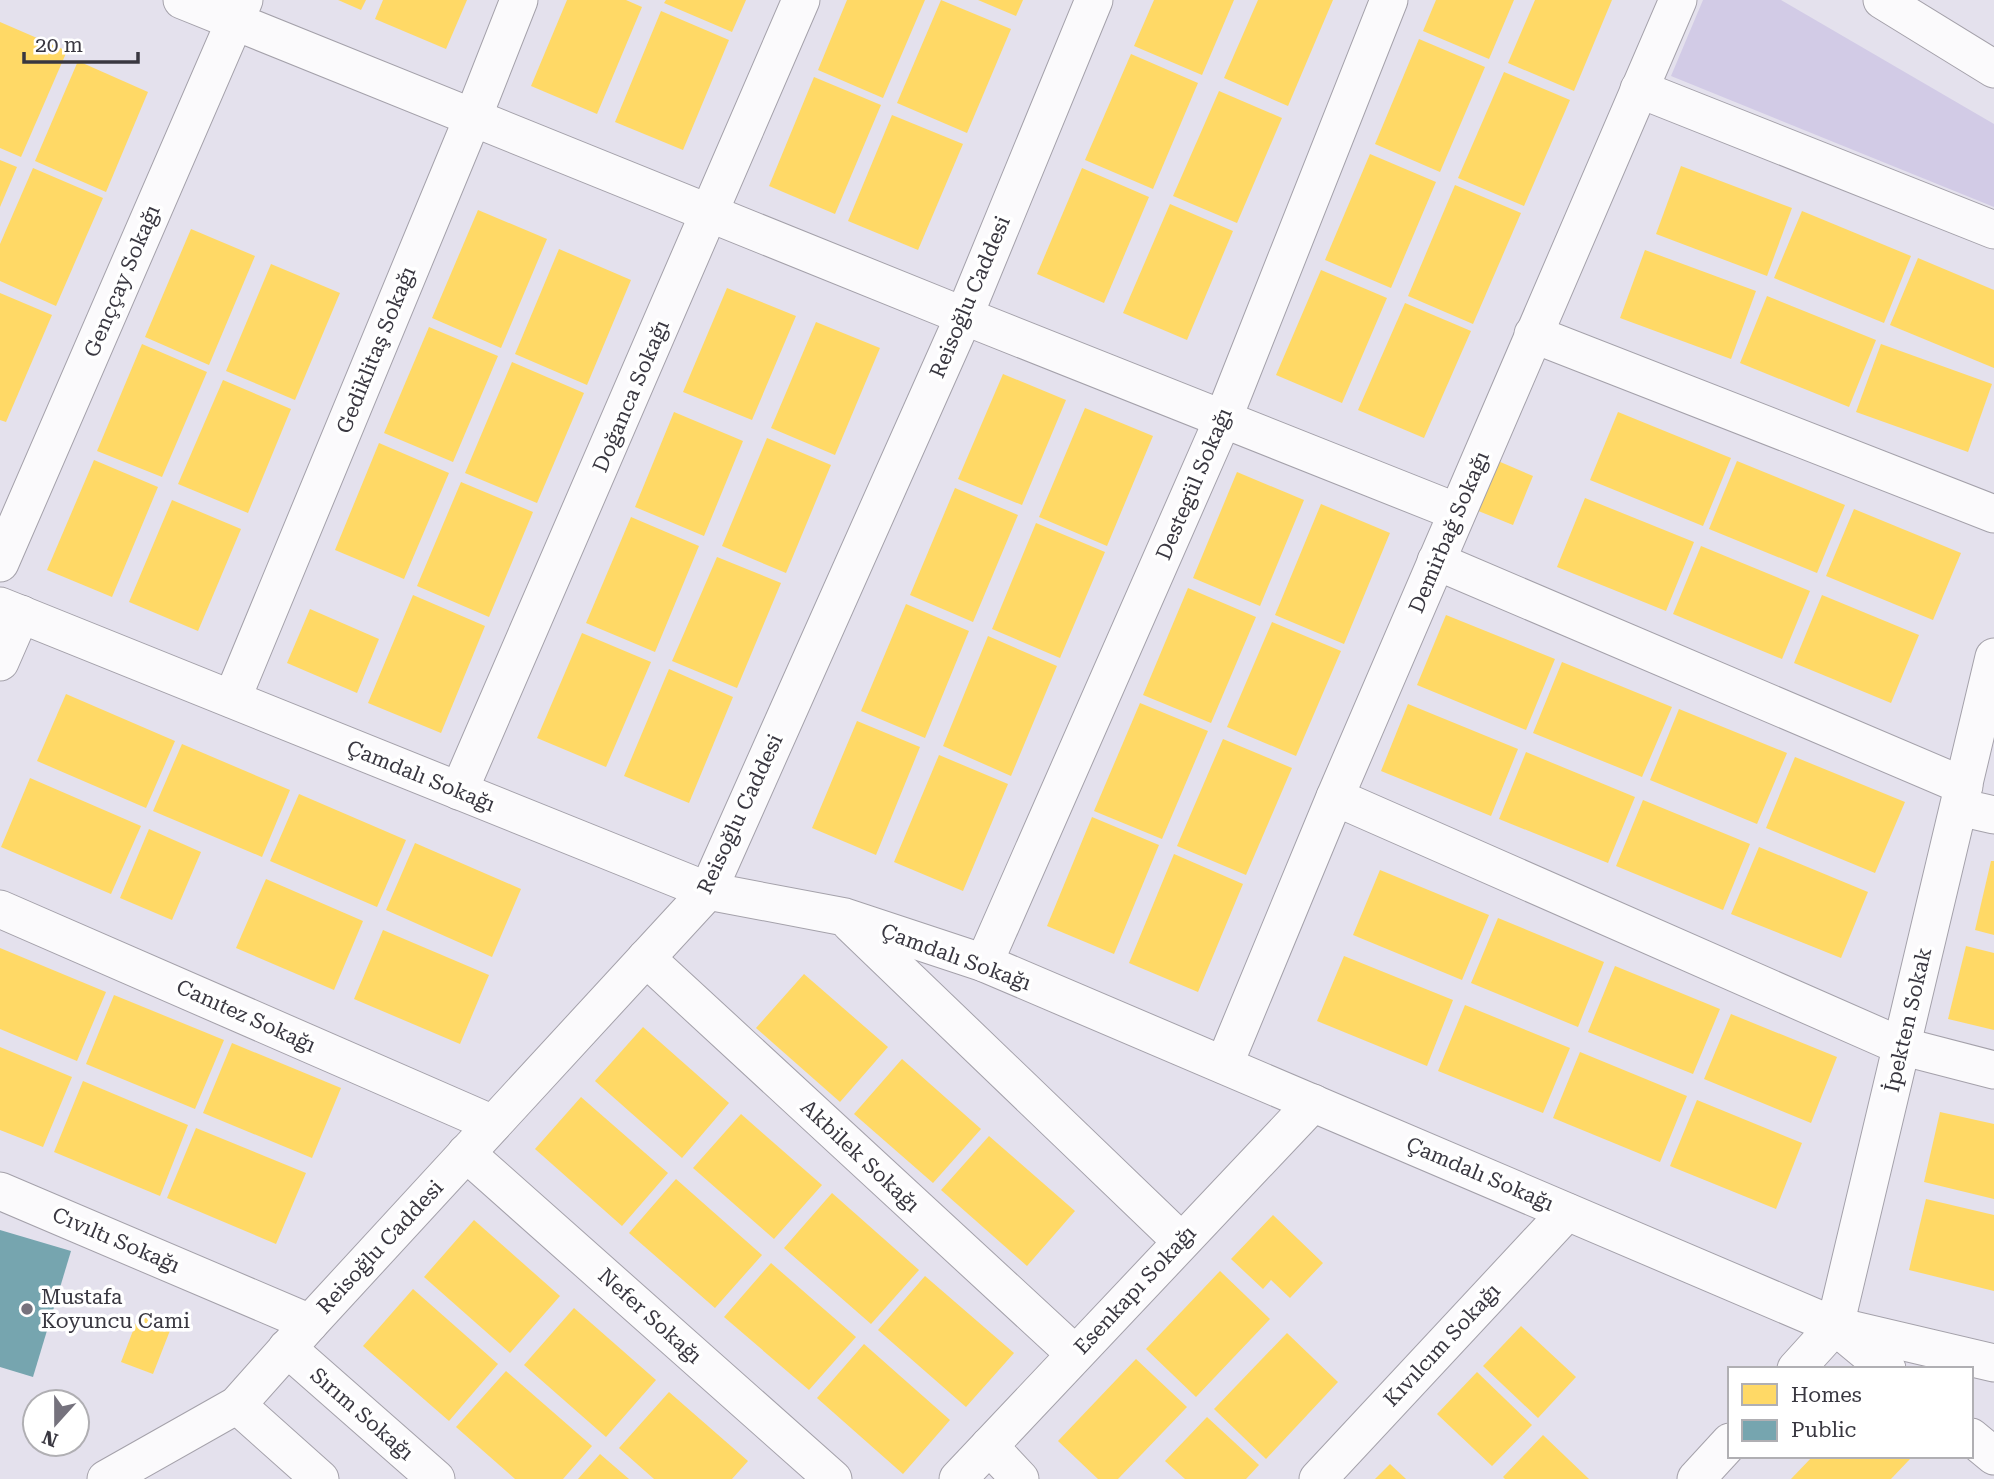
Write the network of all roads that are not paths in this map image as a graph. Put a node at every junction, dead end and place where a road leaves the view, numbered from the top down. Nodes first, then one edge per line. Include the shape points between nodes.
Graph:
1 (182, 0) edge
2 (519, 0) edge
3 (801, 0) edge
4 (1094, 0) edge
5 (1388, 0) edge
6 (1678, 0) edge
7 (1882, 0) edge
8 (239, 11) edge
9 (1994, 69) edge
10 (1639, 89) junction
11 (472, 117) junction
12 (710, 213) junction
13 (1994, 230) edge
14 (964, 316) junction
15 (1533, 334) junction
16 (1223, 419) junction
17 (1457, 512) junction
18 (1994, 514) edge
19 (1436, 561) junction
20 (0, 563) edge
21 (10, 610) edge
22 (1994, 657) edge
23 (0, 662) edge
24 (232, 699) junction
25 (459, 791) junction
26 (1961, 796) junction
27 (1335, 797) junction
28 (1994, 815) edge
29 (708, 891) junction
30 (0, 909) edge
31 (845, 917) junction
32 (646, 958) junction
33 (984, 963) junction
34 (1902, 1046) junction
35 (1224, 1065) junction
36 (1994, 1070) edge
37 (1313, 1103) junction
38 (493, 1124) junction
39 (466, 1153) junction
40 (0, 1191) edge
41 (1567, 1212) junction
42 (1181, 1241) junction
43 (1835, 1326) junction
44 (299, 1335) junction
45 (1075, 1354) junction
46 (1994, 1363) edge
47 (1798, 1367) edge
48 (1885, 1367) edge
49 (237, 1405) junction
50 (1973, 1439) edge
51 (1728, 1444) edge
52 (989, 1446) junction
53 (1994, 1456) edge
54 (106, 1479) edge
55 (320, 1479) edge
56 (436, 1479) edge
57 (834, 1479) edge
58 (958, 1479) edge
59 (1020, 1479) edge
60 (1318, 1479) edge
61 (1696, 1479) edge

1 - 8 street
2 - 11 street, Gediklitaş Sokağı
3 - 12 street, Doğanca Sokağı
4 - 14 street, Reisoğlu Caddesi
5 - 16 street, Destegül Sokağı
6 - 10 street, Demirbağ Sokağı
7 - 9 street
8 - 11 street
8 - 20 street, Genççay Sokağı
10 - 13 street
10 - 15 street, Demirbağ Sokağı
11 - 12 street
11 - 24 street, Gediklitaş Sokağı
12 - 14 street
12 - 25 street, Doğanca Sokağı
14 - 16 street
14 - 29 street, Reisoğlu Caddesi
15 - 17 street, Demirbağ Sokağı
15 - 18 street
16 - 17 street
16 - 33 street, Destegül Sokağı
17 - 19 street, Demirbağ Sokağı
19 - 26 street
19 - 27 street, Demirbağ Sokağı
21 - 23 street
21 - 24 street, Çamdalı Sokağı
22 - 26 street, İpekten Sokak
24 - 25 street, Çamdalı Sokağı
25 - 29 street, Çamdalı Sokağı
26 - 28 street
26 - 34 street, İpekten Sokak
27 - 34 street
27 - 35 street, Demirbağ Sokağı
29 - 31 street, Çamdalı Sokağı
29 - 32 street, Reisoğlu Caddesi
30 - 38 street, Canıtez Sokağı
31 - 33 street, Çamdalı Sokağı
31 - 42 street
32 - 38 street, Reisoğlu Caddesi
32 - 45 street, Akbilek Sokağı
33 - 35 street, Çamdalı Sokağı
34 - 36 street
34 - 43 street, İpekten Sokak
35 - 37 street, Çamdalı Sokağı
37 - 41 street, Çamdalı Sokağı
37 - 42 street, Esenkapı Sokağı
38 - 39 street, Reisoğlu Caddesi
39 - 44 street, Reisoğlu Caddesi
39 - 57 street, Nefer Sokağı
40 - 44 street, Cıvıltı Sokağı
41 - 43 street, Çamdalı Sokağı
41 - 60 street, Kıvılcım Sokağı
42 - 45 street, Esenkapı Sokağı
43 - 46 street
43 - 47 street, İpekten Sokak
43 - 48 street, Çamdalı Sokağı
44 - 49 street, Reisoğlu Caddesi
44 - 56 street, Sırım Sokağı
45 - 52 street, Esenkapı Sokağı
49 - 54 street, Reisoğlu Caddesi
49 - 55 street
50 - 53 street
51 - 61 street
52 - 58 street, Esenkapı Sokağı
52 - 59 street

